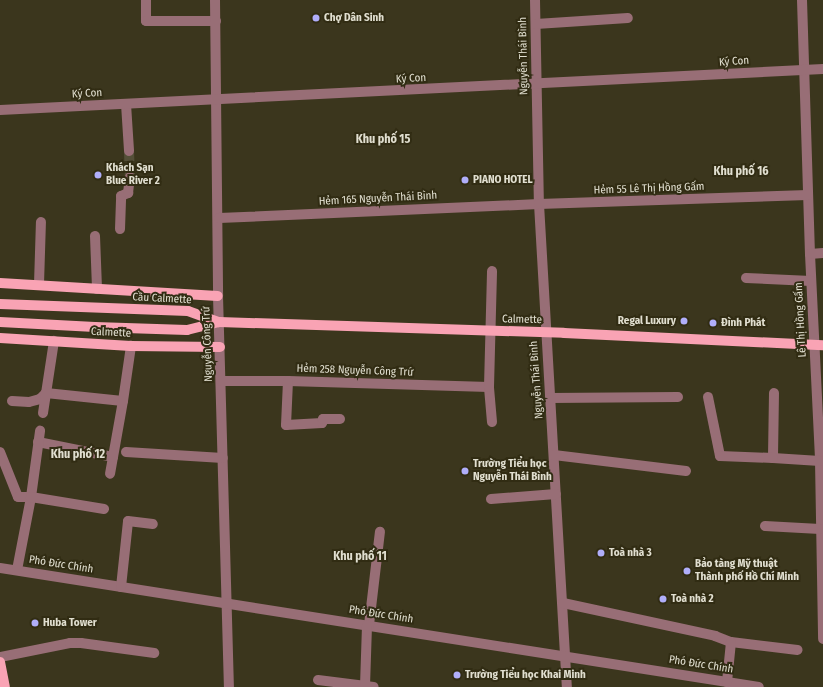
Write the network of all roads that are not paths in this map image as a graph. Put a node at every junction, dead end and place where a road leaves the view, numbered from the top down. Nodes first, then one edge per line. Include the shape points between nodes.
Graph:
1 (146, 0) edge
2 (215, 0) edge
3 (535, 0) edge
4 (802, 0) edge
5 (628, 18) dead end
6 (216, 21) junction
7 (536, 24) junction
8 (803, 70) junction
9 (823, 70) edge
10 (536, 84) junction
11 (216, 100) junction
12 (126, 104) junction
13 (0, 110) edge
14 (129, 151) tunnel mouth
15 (130, 177) tunnel mouth
16 (808, 195) junction
17 (539, 204) junction
18 (219, 218) junction
19 (41, 222) dead end
20 (120, 229) dead end
21 (95, 236) dead end
22 (823, 253) edge
23 (810, 254) junction
24 (492, 271) dead end
25 (746, 278) dead end
26 (811, 281) junction
27 (0, 283) edge
28 (39, 284) junction
29 (97, 289) junction
30 (218, 296) junction
31 (0, 304) edge
32 (0, 322) edge
33 (220, 322) junction
34 (490, 332) junction
35 (546, 333) junction
36 (0, 338) edge
37 (54, 341) junction
38 (819, 344) edge
39 (131, 346) junction
40 (220, 347) junction
41 (221, 381) junction
42 (288, 381) junction
43 (488, 387) junction
44 (46, 393) junction
45 (774, 393) dead end
46 (678, 397) dead end
47 (708, 397) dead end
48 (550, 398) junction
49 (12, 401) dead end
50 (123, 401) junction
51 (43, 413) dead end
52 (340, 419) dead end
53 (492, 422) dead end
54 (40, 431) dead end
55 (38, 442) junction
56 (0, 452) edge
57 (126, 452) dead end
58 (554, 456) junction
59 (113, 457) junction
60 (223, 458) junction
61 (772, 458) junction
62 (820, 461) junction
63 (686, 471) dead end
64 (110, 474) dead end
65 (556, 494) junction
66 (31, 497) junction
67 (491, 499) dead end
68 (104, 508) dead end
69 (153, 524) dead end
70 (765, 526) dead end
71 (820, 529) junction
72 (380, 532) dead end
73 (0, 568) edge
74 (17, 570) junction
75 (121, 587) junction
76 (563, 603) junction
77 (227, 604) junction
78 (368, 625) junction
79 (823, 639) edge
80 (731, 642) junction
81 (798, 650) dead end
82 (154, 652) dead end
83 (566, 655) junction
84 (0, 657) edge
85 (0, 662) edge
86 (318, 680) dead end
87 (732, 684) edge
88 (370, 686) edge
89 (5, 687) edge
90 (229, 687) edge
91 (568, 687) edge
92 (759, 687) edge

1 - 6 street via 146,21
2 - 6 street, Nguyễn Công Trứ
3 - 7 street, Nguyễn Thái Bình
4 - 8 street, Lê Thị Hồng Gấm
5 - 7 street
6 - 11 street, Nguyễn Công Trứ
7 - 10 street, Nguyễn Thái Bình
8 - 9 street, Ký Con
8 - 10 street, Ký Con
8 - 16 street, Lê Thị Hồng Gấm
10 - 11 street, Ký Con
10 - 17 street, Nguyễn Thái Bình
11 - 12 street, Ký Con
11 - 18 street, Nguyễn Công Trứ
12 - 13 street, Ký Con
12 - 14 street
15 - 20 street via 128,193 121,196
16 - 17 street, Hẻm 55 Lê Thị Hồng Gấm
16 - 23 street, Lê Thị Hồng Gấm
17 - 18 street, Hẻm 165 Nguyễn Thái Bình
17 - 35 street, Nguyễn Thái Bình
18 - 30 street, Nguyễn Công Trứ
19 - 28 street
21 - 29 street
22 - 23 street
23 - 26 street, Lê Thị Hồng Gấm
24 - 34 street
25 - 26 street
26 - 38 street, Lê Thị Hồng Gấm
27 - 28 main road
28 - 29 main road
29 - 30 main road
30 - 33 street, Nguyễn Công Trứ
31 - 33 main road, Cầu Calmette via 188,311
32 - 33 main road via 187,330
33 - 34 main road, Calmette
33 - 40 street, Nguyễn Công Trứ
34 - 35 main road, Calmette
34 - 43 street
35 - 38 main road, Calmette
35 - 48 street, Nguyễn Thái Bình
36 - 37 main road, Calmette
37 - 39 main road, Calmette
37 - 44 street
38 - 62 street, Lê Thị Hồng Gấm
39 - 40 main road, Calmette
39 - 50 street
40 - 41 street, Nguyễn Công Trứ
41 - 42 street, Hẻm 258 Nguyễn Công Trứ
41 - 60 street, Nguyễn Công Trứ
42 - 43 street, Hẻm 258 Nguyễn Công Trứ
42 - 52 street via 286,425
43 - 53 street
44 - 49 street via 40,399 29,402
44 - 50 street
44 - 51 street
45 - 61 street
46 - 48 street
47 - 61 street via 720,456
48 - 58 street, Nguyễn Thái Bình
50 - 59 street
54 - 55 street
55 - 59 street
55 - 66 street
56 - 66 street via 18,497
57 - 60 street
58 - 63 street
58 - 65 street, Nguyễn Thái Bình
59 - 64 street
60 - 77 street, Nguyễn Công Trứ
61 - 62 street
62 - 71 street, Lê Thị Hồng Gấm
65 - 67 street
65 - 76 street, Nguyễn Thái Bình
66 - 68 street
66 - 74 street
69 - 75 street via 128,520
70 - 71 street
71 - 79 street, Lê Thị Hồng Gấm
72 - 78 street
73 - 74 street, Phó Đức Chính
74 - 75 street, Phó Đức Chính
75 - 77 street, Phó Đức Chính
76 - 80 street via 714,636
76 - 83 street, Nguyễn Thái Bình
77 - 78 street, Phó Đức Chính
77 - 90 street, Nguyễn Công Trứ
78 - 83 street, Phó Đức Chính
78 - 88 street
80 - 81 street
80 - 87 street
82 - 84 street via 70,643
83 - 87 street, Phó Đức Chính
83 - 91 street, Nguyễn Thái Bình
85 - 89 main road
86 - 88 street
87 - 92 street, Phó Đức Chính

